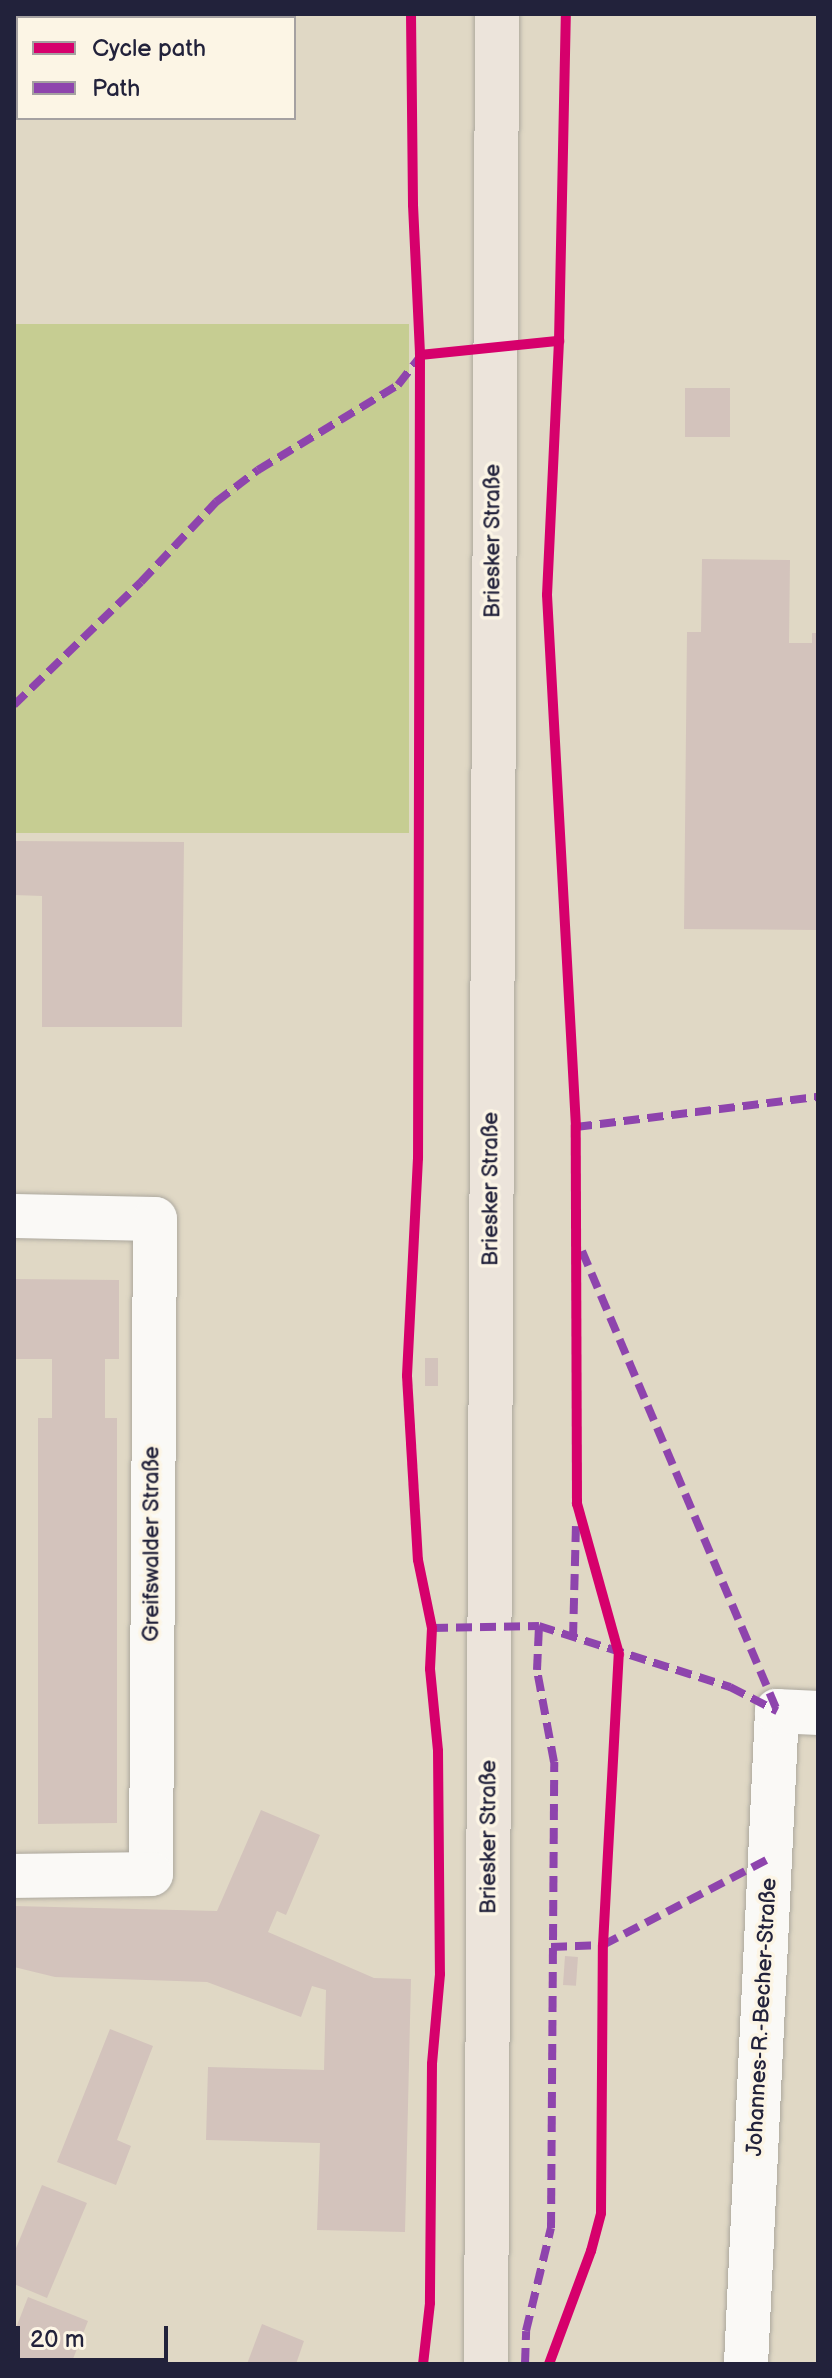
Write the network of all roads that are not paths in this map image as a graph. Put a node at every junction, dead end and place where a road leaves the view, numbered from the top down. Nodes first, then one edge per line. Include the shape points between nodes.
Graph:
1 (497, 14) edge
2 (14, 1216) edge
3 (818, 1713) edge
4 (14, 1876) edge
5 (486, 2364) edge
6 (746, 2364) edge

1 - 5 main road, Briesker Straße
2 - 4 street, Greifswalder Straße via 155,1219 151,1874
3 - 6 street, Johannes-R.-Becher-Straße via 777,1711

